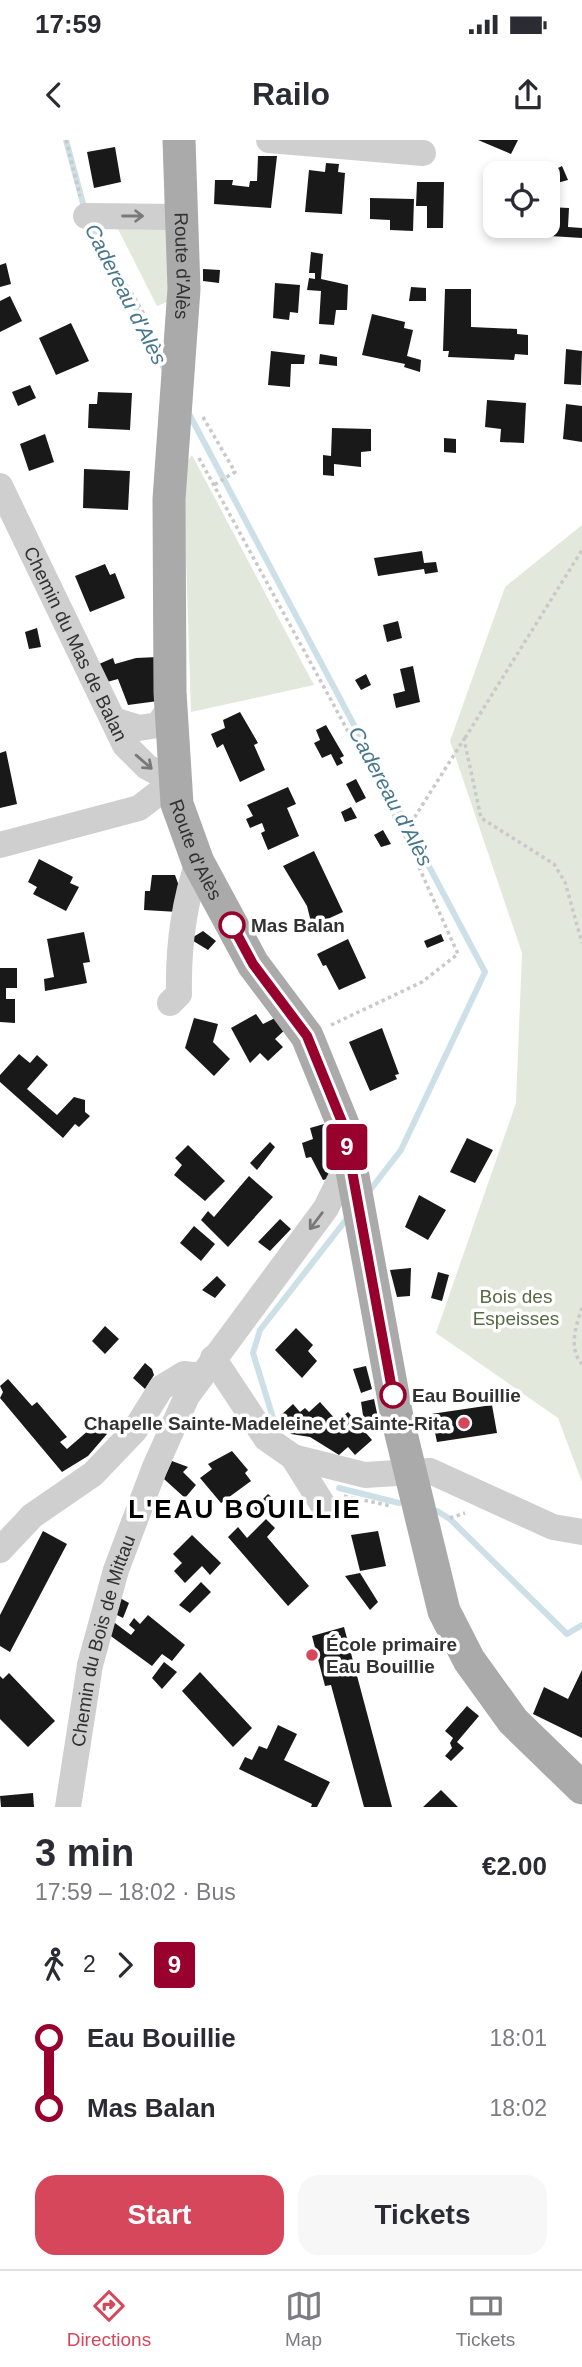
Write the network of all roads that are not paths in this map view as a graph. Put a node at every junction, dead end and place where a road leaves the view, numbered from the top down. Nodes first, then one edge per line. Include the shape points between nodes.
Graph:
1 (179, 140) edge
2 (270, 140) edge
3 (423, 153) dead end
4 (86, 216) road end
5 (180, 216) junction
6 (0, 486) edge
7 (170, 708) junction
8 (113, 720) junction
9 (174, 781) junction
10 (0, 845) edge
11 (198, 862) junction
12 (170, 1003) dead end
13 (351, 1174) junction
14 (207, 1367) junction
15 (293, 1457) junction
16 (412, 1484) junction
17 (323, 1505) dead end
18 (582, 1532) edge
19 (0, 1550) edge
20 (582, 1788) edge
21 (68, 1807) edge

1 - 5 main road, Route d'Alès
2 - 3 street
4 -> 5 street
5 - 7 main road, Route d'Alès via 184,289 167,339 182,422 169,499
6 - 8 street, Chemin du Mas de Balan
7 - 8 street via 158,725 139,728
7 - 9 main road, Route d'Alès
8 -> 9 street, Chemin du Mas de Balan via 125,745 147,767
9 - 10 street via 139,808
9 - 11 main road, Route d'Alès via 177,804
11 - 12 street via 186,896 178,948 179,994
11 - 13 main road, Route d'Alès via 253,964 307,1036 344,1127
13 -> 14 street, Chemin du Bois de Mittau
13 - 16 main road, Route d'Alès
14 - 15 street via 266,1438
14 - 19 street via 161,1388 135,1430 93,1474 32,1516
14 - 21 street, Chemin du Bois de Mittau via 187,1396 155,1467 117,1570 90,1665
15 - 16 street
15 - 17 street
16 - 18 street via 430,1471 553,1527
16 - 20 main road, Route d'Alès via 428,1548 513,1721

